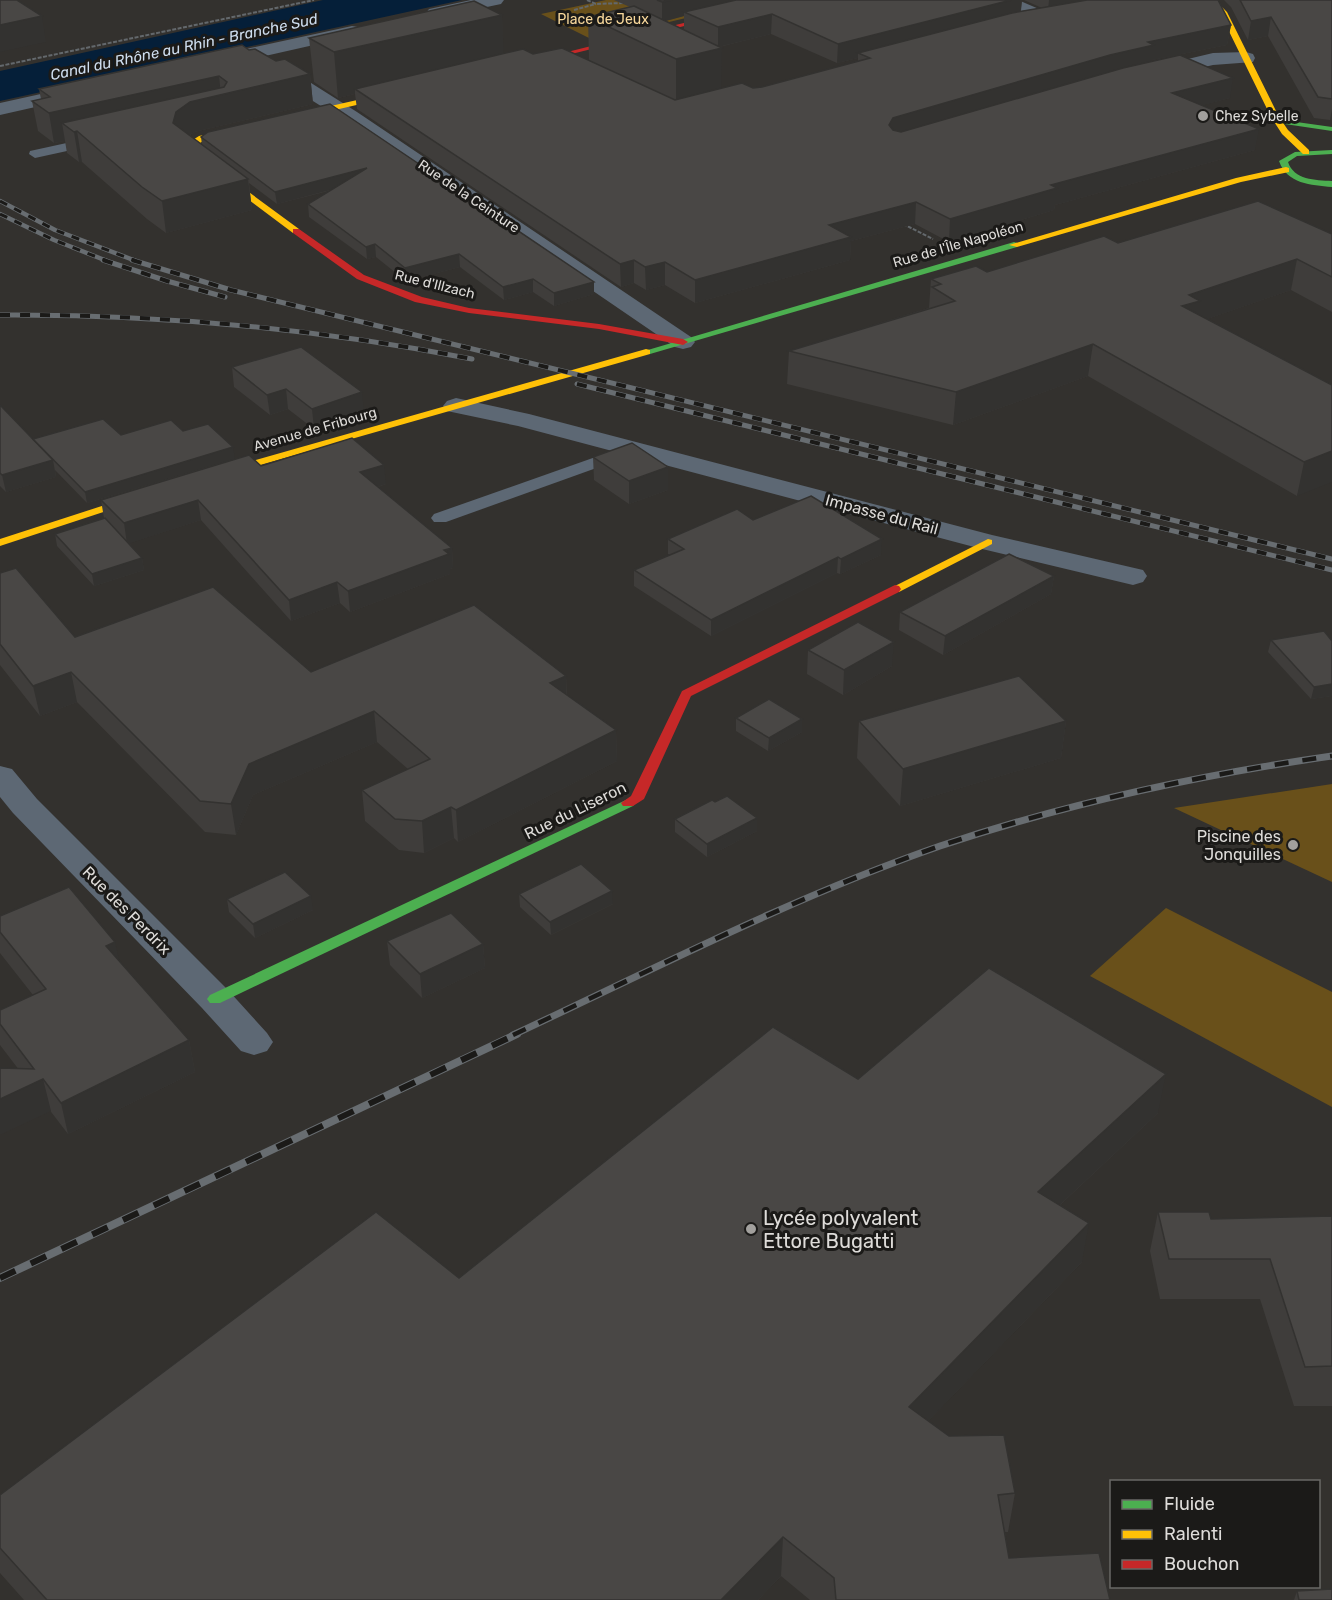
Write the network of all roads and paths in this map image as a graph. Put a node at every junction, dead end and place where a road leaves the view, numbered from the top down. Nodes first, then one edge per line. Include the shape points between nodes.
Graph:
1 (314, 0) edge
2 (495, 0) edge
3 (587, 0) edge
4 (785, 0) edge
5 (1003, 0) edge
6 (1211, 0) edge
7 (631, 3) dead end
8 (596, 4) junction
9 (574, 10) dead end
10 (1071, 15) edge
11 (413, 18) edge
12 (1047, 19) junction
13 (1009, 25) edge
14 (367, 28) edge
15 (251, 54) junction
16 (558, 56) junction
17 (1246, 58) junction
18 (217, 61) edge
19 (0, 66) edge
20 (512, 66) edge
21 (585, 69) edge
22 (1137, 76) edge
23 (420, 88) edge
24 (91, 89) edge
25 (336, 107) junction
26 (0, 109) edge
27 (1278, 121) junction
28 (187, 127) edge
29 (1332, 129) edge
30 (202, 138) junction
31 (102, 139) edge
32 (1306, 152) junction
33 (1332, 152) edge
34 (35, 154) dead end
35 (1286, 170) junction
36 (1330, 184) edge
37 (894, 219) edge
38 (969, 257) junction
39 (683, 342) junction
40 (641, 354) joint
41 (456, 406) junction
42 (632, 449) junction
43 (202, 478) edge
44 (156, 492) edge
45 (440, 518) dead end
46 (988, 542) junction
47 (0, 543) edge
48 (1133, 576) dead end
49 (0, 776) edge
50 (12, 811) edge
51 (215, 999) junction
52 (254, 1042) dead end

1 - 19 path
2 - 11 street
3 - 8 path
4 - 16 street
5 - 12 street
6 - 17 street via 1223,12
7 - 8 path
8 - 9 path
10 - 12 street
12 - 13 street
14 - 15 street
15 - 18 street
15 - 25 street, Rue de la Ceinture
16 - 20 street
16 - 21 street
17 - 22 street via 1213,59
17 - 27 street
23 - 25 street
24 - 26 street
25 - 30 street
25 - 39 street, Rue de la Ceinture
27 - 29 street
27 - 32 street
28 - 30 lane
30 - 39 street, Rue d'Illzach via 189,147 189,152 344,267 376,285 419,299 489,313 640,331
31 - 34 lane
32 - 33 street
32 - 35 street via 1295,153 1283,161
35 - 36 street via 1302,179
35 - 38 street, Rue de l'Île Napoléon
37 - 38 path
38 - 39 street, Rue de l'Île Napoléon
39 - 40 street, Rue de l'Île Napoléon
40 - 41 street, Avenue de Fribourg
41 - 42 street, Impasse du Rail
41 - 43 street, Avenue de Fribourg
42 - 45 lane
42 - 46 street, Impasse du Rail
44 - 47 street
46 - 48 street, Impasse du Rail
46 - 51 street, Rue du Liseron via 686,694 638,799
49 - 50 street, Rue des Perdrix
50 - 51 street, Rue des Perdrix
51 - 52 street, Rue des Perdrix

